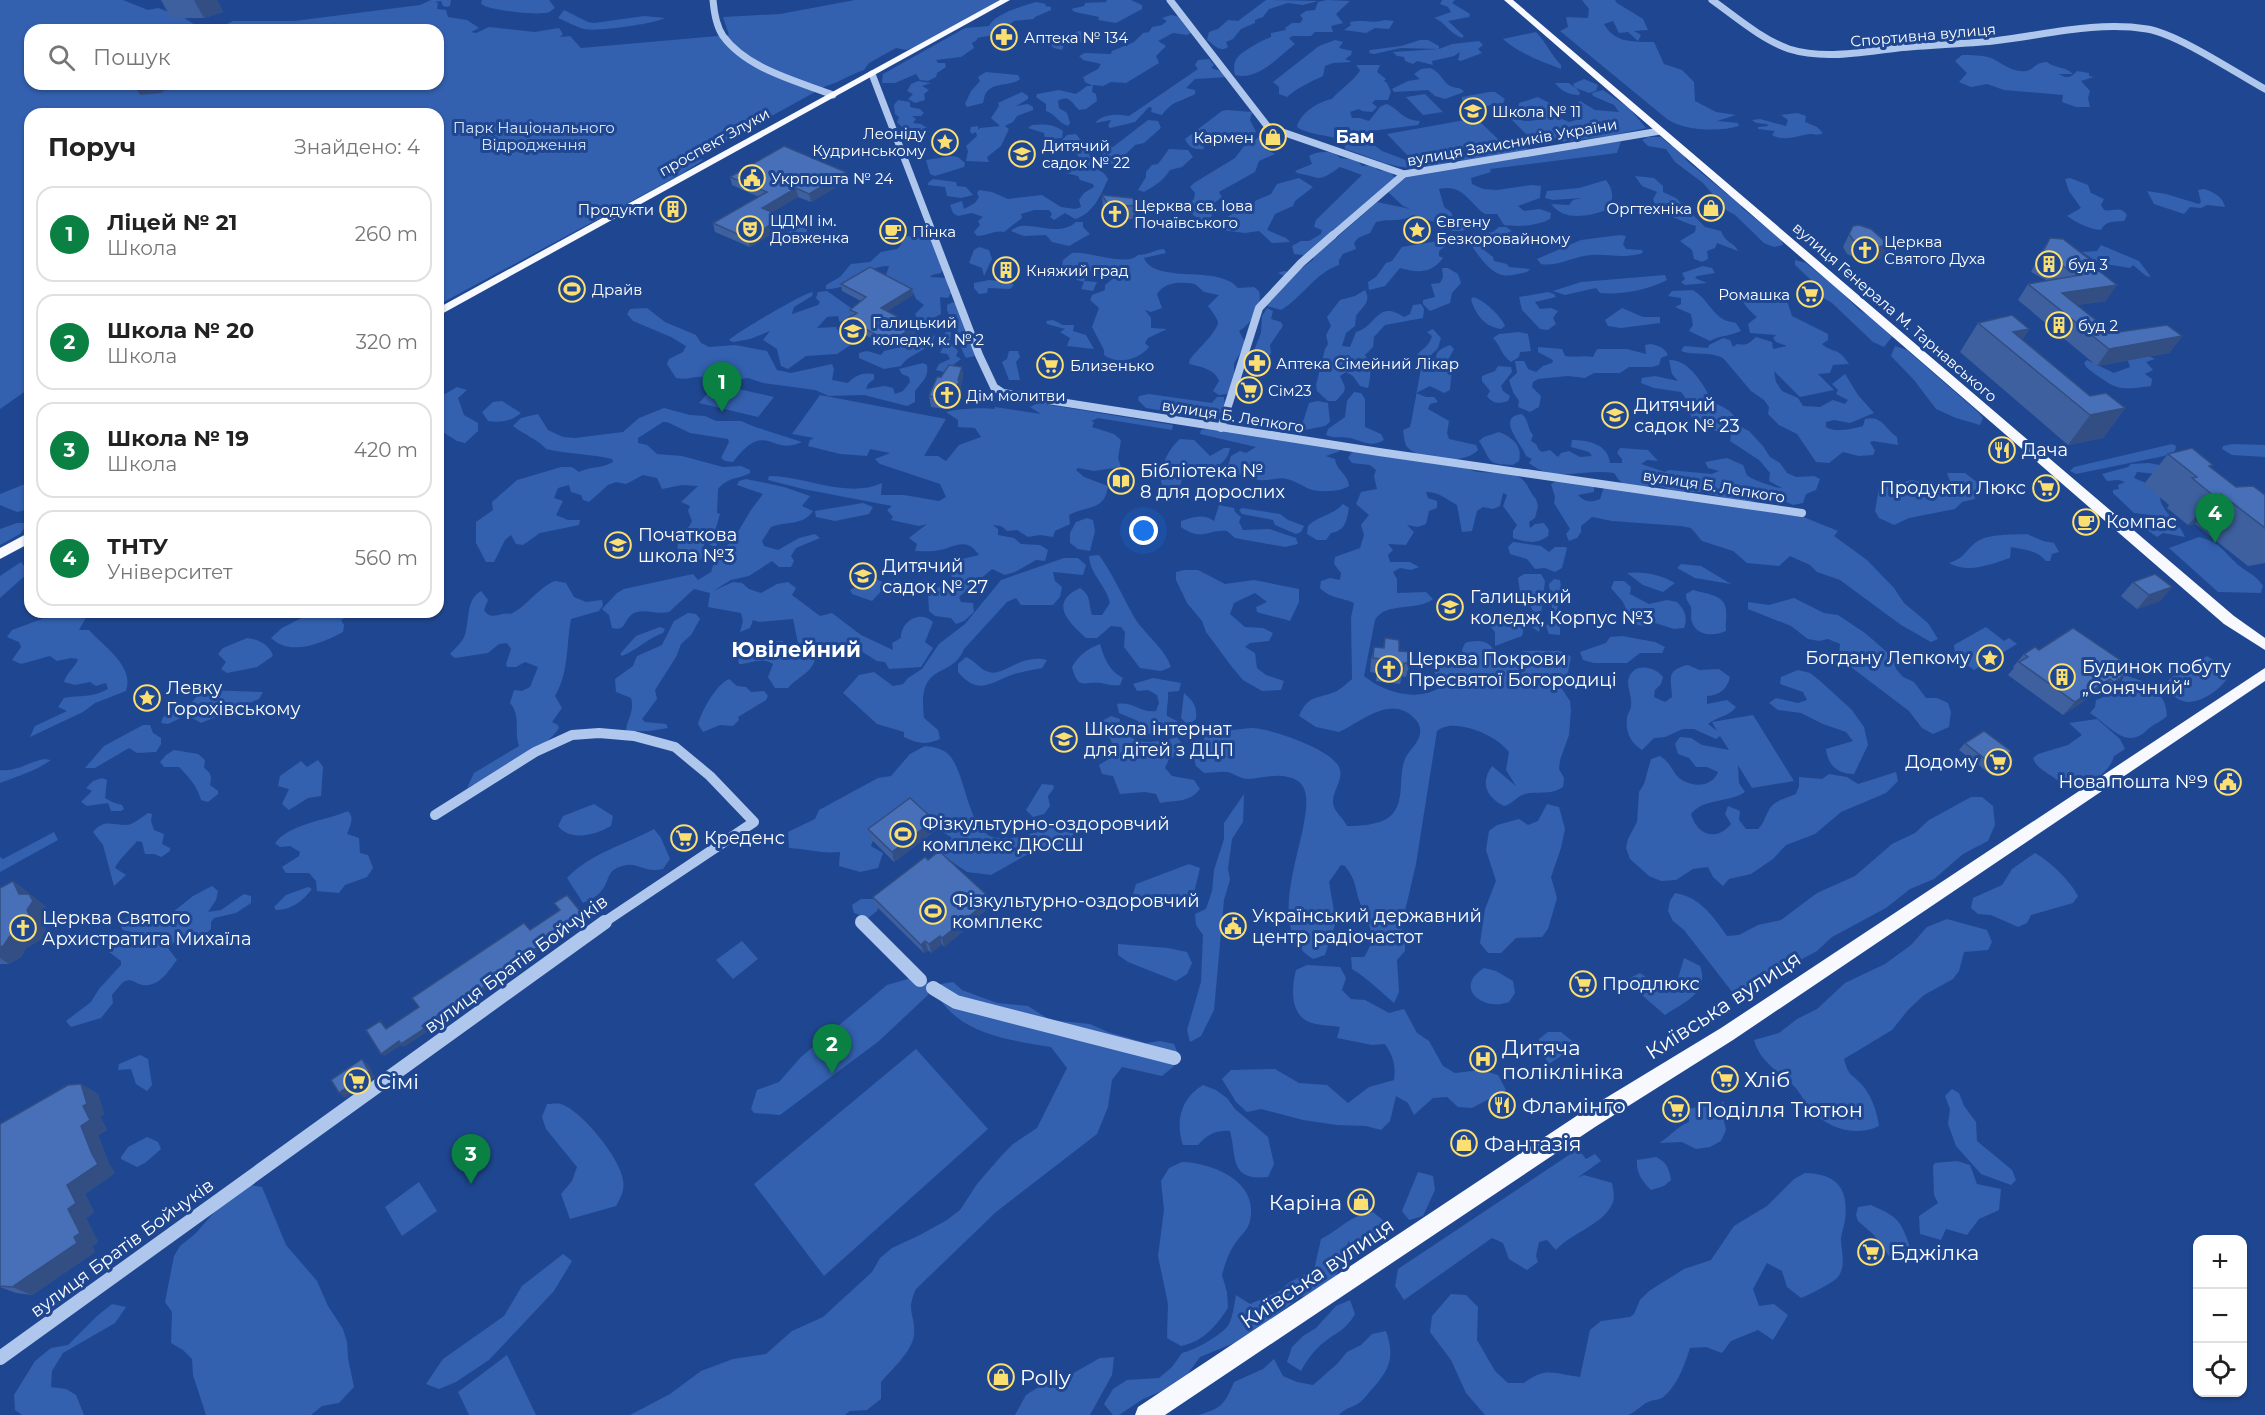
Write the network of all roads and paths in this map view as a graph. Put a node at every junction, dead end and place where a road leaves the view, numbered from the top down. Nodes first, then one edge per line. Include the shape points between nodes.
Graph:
1 (713, 0) edge
2 (1006, 0) edge
3 (1170, 0) edge
4 (1508, 0) edge
5 (1712, 0) edge
6 (872, 74) junction
7 (2265, 89) edge
8 (833, 95) junction
9 (1660, 131) junction
10 (1404, 174) junction
11 (444, 310) edge
12 (1221, 428) junction
13 (1802, 513) dead end
14 (24, 540) edge
15 (0, 554) edge
16 (2265, 645) edge
17 (2265, 674) edge
18 (435, 814) dead end
19 (862, 922) dead end
20 (920, 980) dead end
21 (933, 988) dead end
22 (1174, 1058) dead end
23 (0, 1358) edge
24 (1146, 1415) edge

1 - 8 street via 721,34 731,45 772,71
2 - 6 main road, проспект Злуки
3 - 10 street via 1268,127
4 - 9 main road, вулиця Генерала М. Тарнавського
5 - 7 street, Спортивна вулиця via 1769,40 1815,54 1992,41 2108,25 2150,29 2176,39
6 - 8 main road, проспект Злуки
6 - 12 street, вулиця Б. Лепкого via 951,285 994,387 1014,396
8 - 11 main road, проспект Злуки
9 - 10 street, вулиця Захисників України
9 - 16 main road, вулиця Генерала М. Тарнавського via 2220,612
10 - 12 street, вулиця Захисників України via 1301,263 1259,308
12 - 13 street, вулиця Б. Лепкого
14 - 15 main road
17 - 24 main road, Київська вулиця
18 - 23 street, вулиця Братів Бойчуків via 535,752 572,735 599,733 633,735 675,747 710,776 754,822 585,935
19 - 20 street
21 - 22 street via 957,1002

